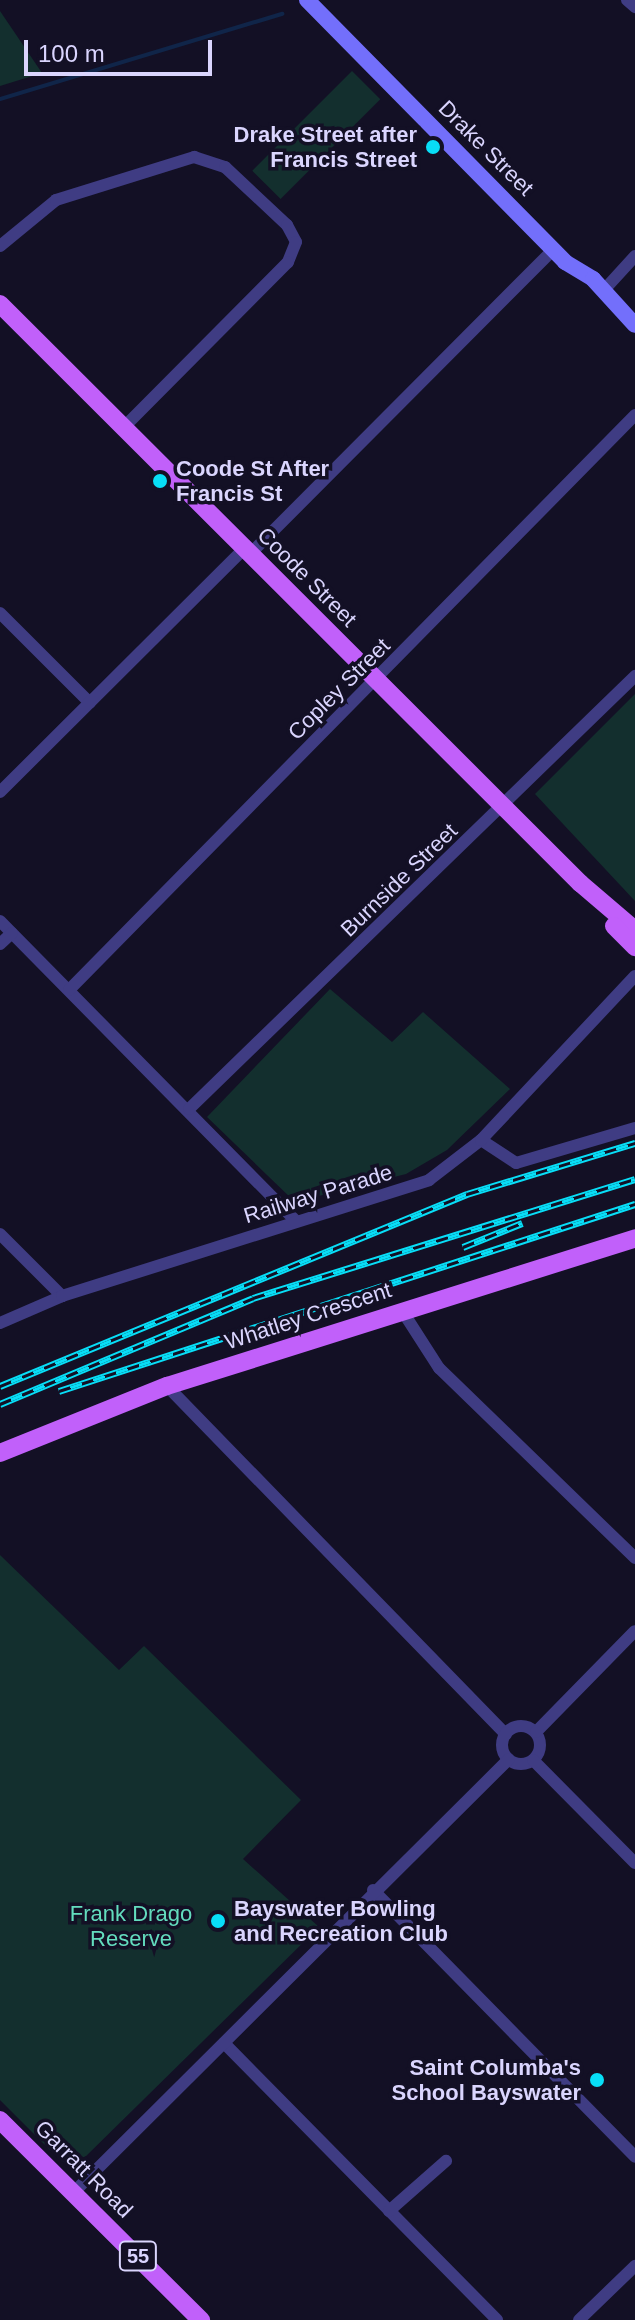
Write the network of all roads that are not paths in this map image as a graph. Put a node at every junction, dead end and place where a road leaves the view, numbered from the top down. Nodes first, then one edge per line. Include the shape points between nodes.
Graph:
1 (307, 0) edge
2 (627, 0) edge
3 (635, 7) edge
4 (0, 246) edge
5 (554, 249) junction
6 (635, 256) edge
7 (604, 290) junction
8 (0, 304) edge
9 (635, 325) edge
10 (635, 415) edge
11 (123, 428) junction
12 (247, 551) junction
13 (0, 613) edge
14 (635, 676) edge
15 (377, 681) junction
16 (90, 703) junction
17 (0, 792) edge
18 (503, 807) junction
19 (580, 883) junction
20 (0, 921) edge
21 (635, 930) edge
22 (12, 933) junction
23 (0, 944) edge
24 (635, 947) edge
25 (635, 976) edge
26 (69, 990) junction
27 (189, 1109) junction
28 (635, 1128) edge
29 (481, 1140) junction
30 (295, 1220) junction
31 (0, 1234) edge
32 (635, 1238) edge
33 (62, 1296) junction
34 (403, 1312) junction
35 (0, 1323) edge
36 (167, 1386) junction
37 (0, 1453) edge
38 (635, 1558) edge
39 (635, 1631) edge
40 (536, 1732) junction
41 (506, 1734) junction
42 (509, 1759) junction
43 (533, 1760) junction
44 (635, 1863) edge
45 (373, 1890) junction
46 (224, 2043) junction
47 (0, 2120) edge
48 (635, 2157) edge
49 (446, 2161) dead end
50 (73, 2193) junction
51 (389, 2211) junction
52 (635, 2266) edge
53 (201, 2320) edge
54 (497, 2320) edge
55 (579, 2320) edge

1 - 5 street, Drake Street
2 - 3 street
4 - 11 street via 56,200 194,157 225,167 287,225 296,242 288,262
5 - 7 street, Drake Street
5 - 12 street
6 - 7 street
7 - 9 street, Drake Street
8 - 11 main road, Coode Street
10 - 15 street, Copley Street
11 - 12 main road, Coode Street
12 - 15 main road, Coode Street
12 - 16 street
13 - 16 street
14 - 18 street, Burnside Street
15 - 18 main road, Coode Street
15 - 26 street, Copley Street
16 - 17 street
18 - 19 main road, Coode Street
18 - 27 street, Burnside Street
19 - 21 main road, Coode Street
19 - 24 main road, Coode Street
20 - 22 street
22 - 23 street
22 - 26 street
25 - 29 street, Railway Parade
26 - 27 street
27 - 30 street
28 - 29 street via 516,1163
29 - 30 street, Railway Parade via 429,1180
30 - 33 street, Railway Parade
31 - 33 street
32 - 34 main road, Whatley Crescent
33 - 35 street, Railway Parade
34 - 36 main road, Whatley Crescent
34 - 38 street via 439,1368
36 - 37 main road, Whatley Crescent
36 - 41 street
39 - 40 street
40 - 41 street via 523,1726
40 - 43 street via 541,1745
41 - 42 street via 502,1748
42 - 43 street via 521,1764
42 - 45 street
43 - 44 street
45 - 46 street
45 - 48 street
46 - 50 street
46 - 51 street
47 - 50 main road, Garratt Road / 55
49 - 51 street
50 - 53 main road, Garratt Road / 55
51 - 54 street
52 - 55 street

